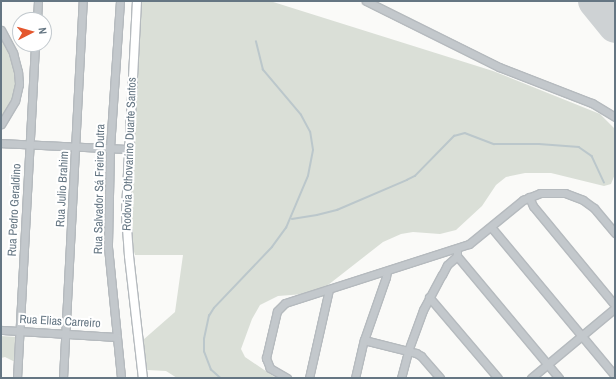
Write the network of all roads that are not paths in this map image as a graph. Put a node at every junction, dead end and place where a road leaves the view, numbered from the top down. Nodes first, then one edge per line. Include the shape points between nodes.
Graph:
1 (38, 1) edge
2 (83, 1) edge
3 (120, 1) edge
4 (137, 1) edge
5 (366, 1) edge
6 (37, 12) edge
7 (1, 30) edge
8 (35, 52) edge
9 (615, 116) edge
10 (1, 124) edge
11 (1, 143) edge
12 (29, 144) junction
13 (76, 146) junction
14 (110, 148) junction
15 (129, 149) junction
16 (528, 197) junction
17 (491, 227) junction
18 (615, 233) edge
19 (458, 248) junction
20 (441, 253) junction
21 (457, 256) junction
22 (447, 265) junction
23 (387, 271) junction
24 (330, 289) junction
25 (430, 297) junction
26 (615, 306) edge
27 (1, 330) edge
28 (19, 331) junction
29 (66, 334) junction
30 (582, 336) junction
31 (117, 337) junction
32 (364, 340) junction
33 (408, 351) junction
34 (547, 364) junction
35 (615, 376) edge
36 (17, 378) edge
37 (63, 378) edge
38 (121, 378) edge
39 (143, 378) edge
40 (287, 378) edge
41 (309, 378) edge
42 (355, 378) edge
43 (401, 378) edge
44 (440, 378) edge
45 (498, 378) edge
46 (531, 378) edge
47 (558, 378) edge

1 - 6 street
2 - 13 street, Rua Julio Brahim
3 - 14 street, Rua Salvador Sá Freire Dutra
4 - 15 main road, Rodovia Othovarino Duarte Santos
5 - 9 street via 498,67 592,103
7 - 10 street via 13,53 19,84 15,101
8 - 12 street, Rua Pedro Geraldino
11 - 12 street
12 - 13 street
12 - 28 street, Rua Pedro Geraldino
13 - 14 street
13 - 29 street, Rua Julio Brahim
14 - 15 street
14 - 31 street, Rua Salvador Sá Freire Dutra via 108,247
15 - 39 main road, Rodovia Othovarino Duarte Santos via 126,214
16 - 17 street
16 - 18 street via 552,192 577,197 594,208
16 - 26 street
17 - 19 street via 469,244
17 - 30 street
19 - 20 street
19 - 21 street
20 - 22 street
20 - 23 street
21 - 22 street
21 - 34 street
22 - 25 street
23 - 24 street
23 - 32 street
24 - 40 street via 285,303 277,311 266,361 270,368
24 - 41 street
25 - 33 street
25 - 45 street
26 - 30 street
27 - 28 street, Rua Elias Carreiro
28 - 29 street, Rua Elias Carreiro
28 - 36 street, Rua Pedro Geraldino
29 - 31 street, Rua Elias Carreiro
29 - 37 street, Rua Julio Brahim
30 - 34 street
30 - 35 street
31 - 38 street, Rua Salvador Sá Freire Dutra
32 - 33 street
32 - 42 street
33 - 43 street
33 - 44 street via 421,356
34 - 46 street
34 - 47 street

